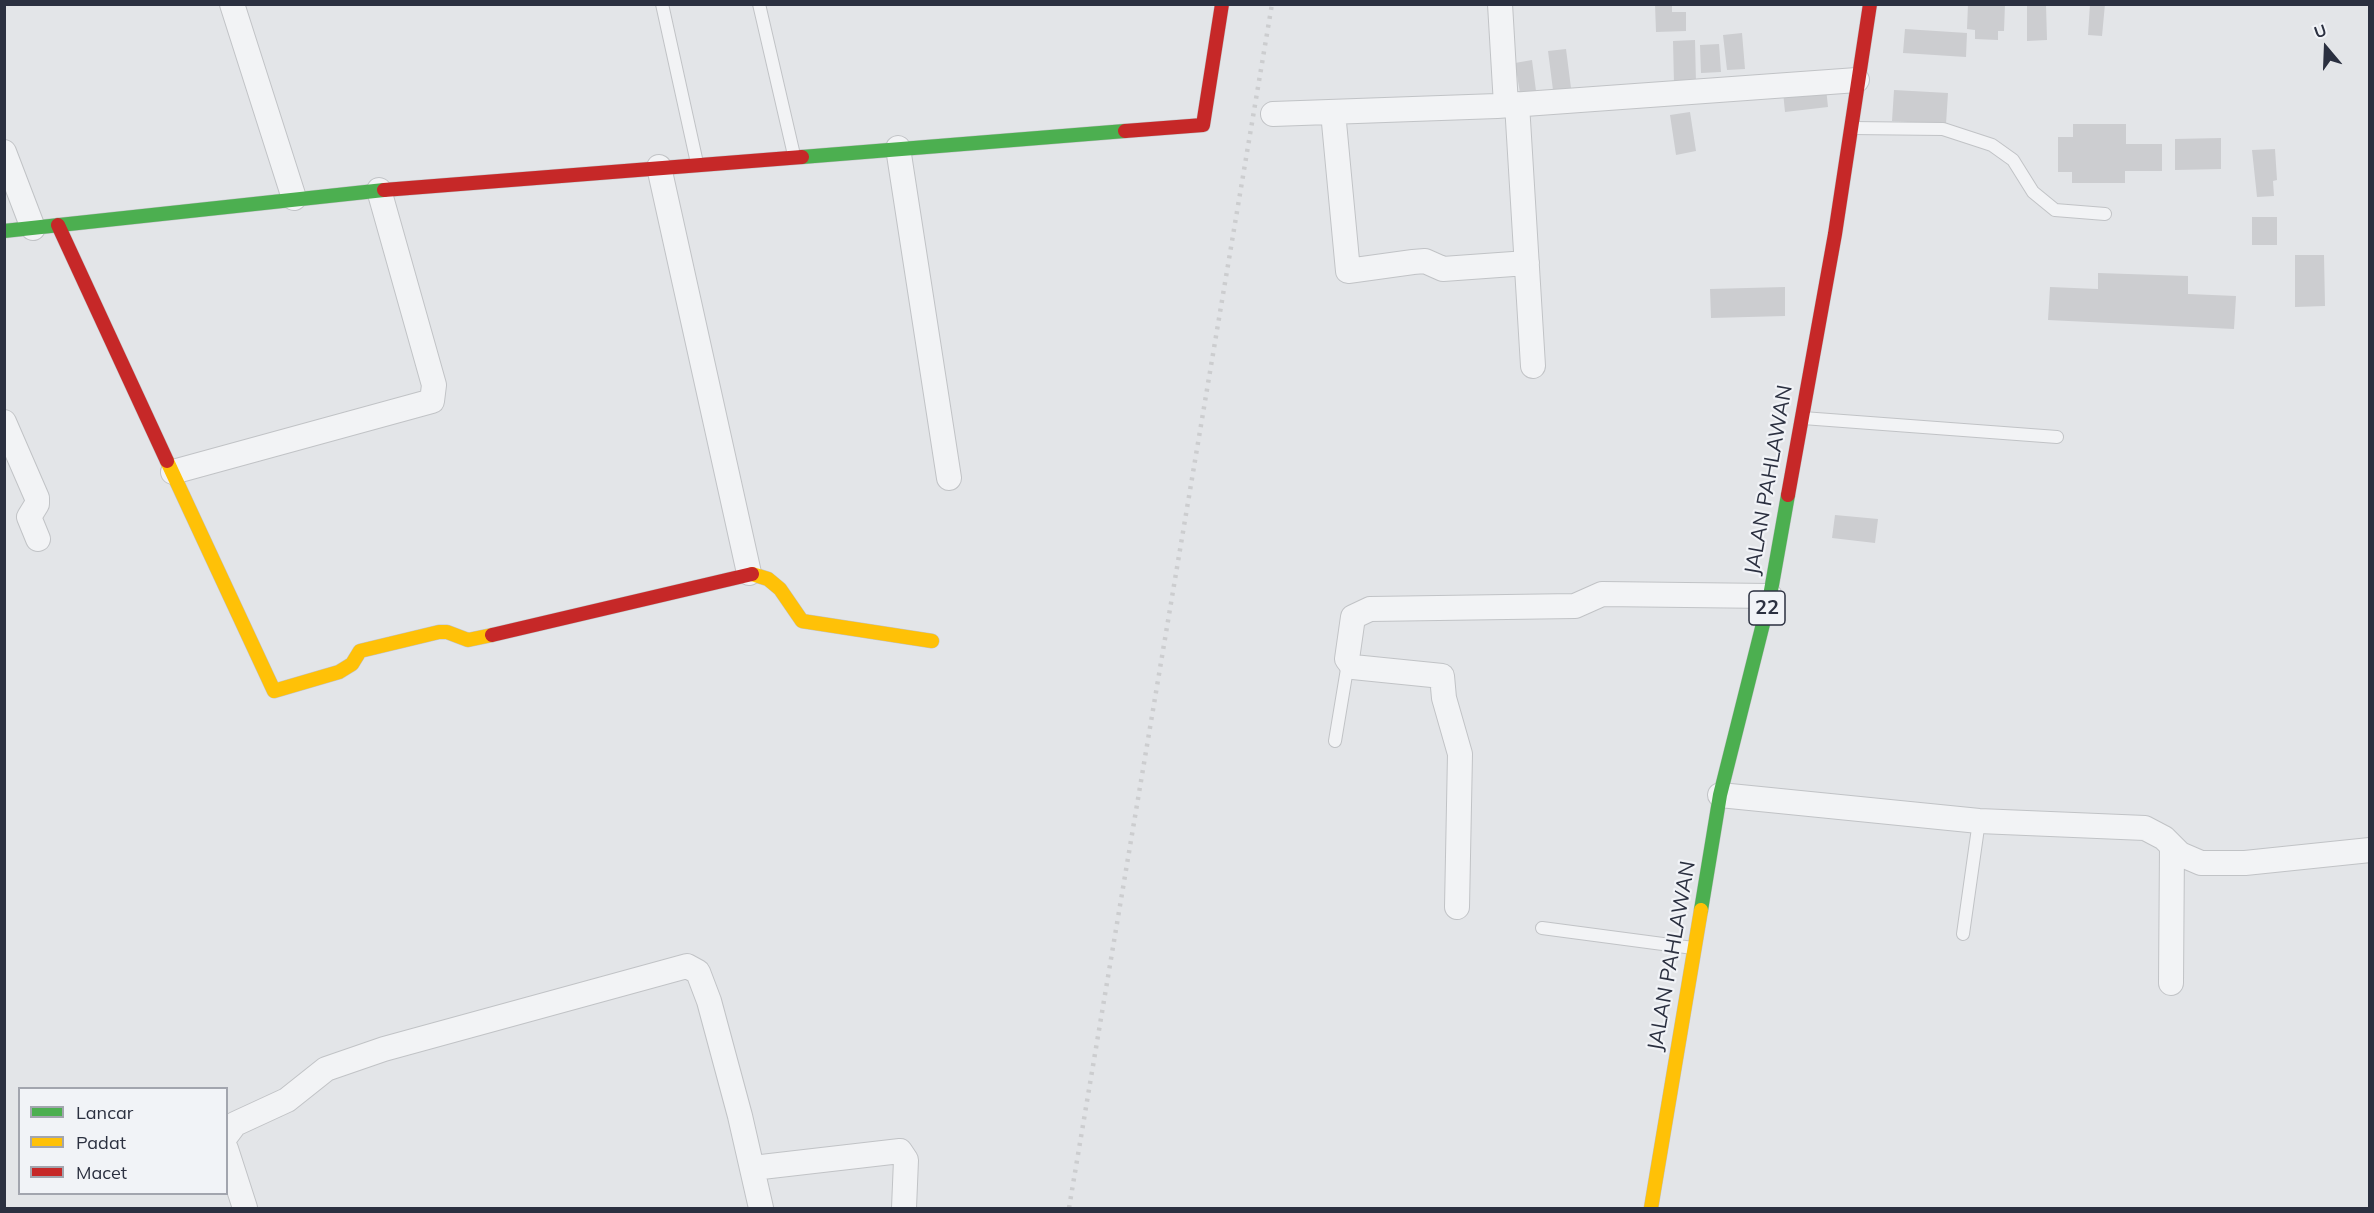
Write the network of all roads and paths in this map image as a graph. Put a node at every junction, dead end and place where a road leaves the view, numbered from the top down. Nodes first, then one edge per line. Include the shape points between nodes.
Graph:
1 (232, 4) edge
2 (663, 4) edge
3 (759, 4) edge
4 (1222, 4) edge
5 (1500, 4) edge
6 (1870, 4) edge
7 (1857, 81) junction
8 (1512, 105) junction
9 (1333, 112) junction
10 (1273, 114) dead end
11 (1850, 128) junction
12 (898, 148) junction
13 (4, 152) edge
14 (794, 157) junction
15 (697, 164) junction
16 (658, 167) junction
17 (379, 190) junction
18 (294, 198) junction
19 (2105, 214) dead end
20 (58, 225) junction
21 (33, 228) junction
22 (4, 231) edge
23 (1527, 263) junction
24 (1533, 366) dead end
25 (1802, 417) junction
26 (4, 423) edge
27 (2057, 437) dead end
28 (172, 472) junction
29 (949, 478) dead end
30 (38, 539) dead end
31 (748, 573) junction
32 (1770, 596) junction
33 (932, 641) dead end
34 (1348, 663) junction
35 (1335, 741) dead end
36 (1720, 795) junction
37 (1979, 821) junction
38 (2172, 846) junction
39 (2370, 850) edge
40 (1457, 907) dead end
41 (1542, 928) dead end
42 (1962, 934) dead end
43 (1694, 948) junction
44 (2171, 983) dead end
45 (228, 1133) edge
46 (228, 1155) edge
47 (753, 1168) junction
48 (245, 1209) edge
49 (761, 1209) edge
50 (904, 1209) edge
51 (1651, 1209) edge

1 - 18 street
2 - 15 lane
3 - 14 lane
4 - 12 main road via 1203,125
5 - 8 street
6 - 7 main road, JALAN PAHLAWAN / 22
7 - 8 street
7 - 11 main road, JALAN PAHLAWAN / 22
8 - 9 street
8 - 23 street
9 - 10 street
9 - 23 street via 1348,271 1425,261 1443,269
11 - 19 lane via 1943,129 1992,145 2013,160 2033,192 2055,210
11 - 25 main road, JALAN PAHLAWAN / 22
12 - 14 main road
12 - 29 street
13 - 21 street
14 - 15 main road
15 - 16 main road
16 - 17 main road
16 - 31 street
17 - 18 main road
17 - 28 street via 434,385 432,401
18 - 20 main road
20 - 21 main road
20 - 28 main road
21 - 22 main road
23 - 24 street
25 - 27 lane
25 - 32 main road, JALAN PAHLAWAN / 22
26 - 30 street via 37,498 30,517
28 - 31 main road via 274,691 339,672 352,664 360,651 372,648 440,632 468,640
31 - 33 main road via 768,579 780,589 802,621
32 - 34 street via 1602,594 1575,606 1370,609 1353,617
32 - 36 main road, JALAN PAHLAWAN / 22
34 - 35 lane
34 - 40 street via 1364,669 1442,676 1460,754
36 - 37 street
36 - 43 main road, JALAN PAHLAWAN / 22
37 - 38 street via 2145,828
37 - 42 lane
38 - 39 street via 2190,859 2225,864
38 - 44 street
41 - 43 lane
43 - 51 main road, JALAN PAHLAWAN / 22
45 - 47 street via 235,1124 287,1100 326,1069 384,1049 687,966 698,972 709,1001
46 - 48 street
47 - 49 street
47 - 50 street via 900,1151 906,1160

